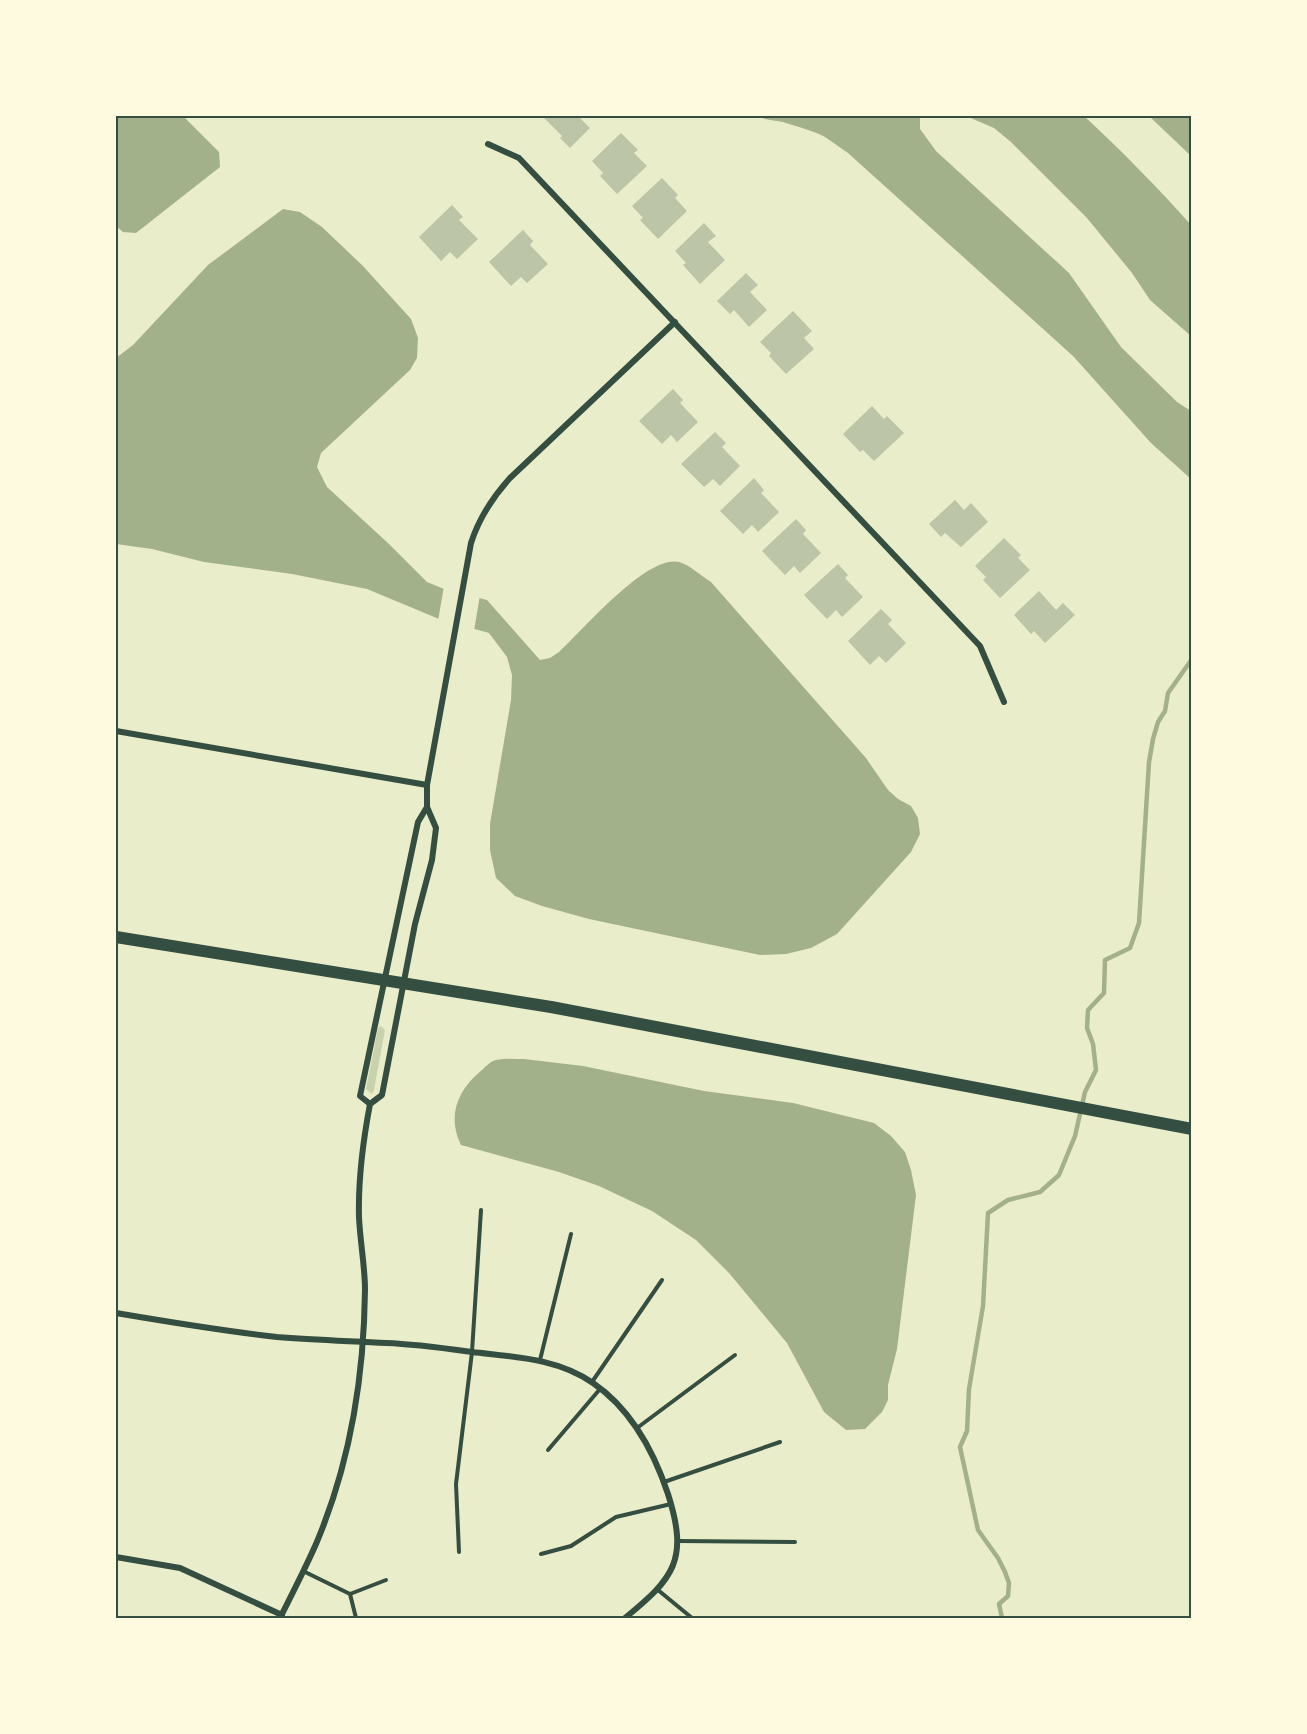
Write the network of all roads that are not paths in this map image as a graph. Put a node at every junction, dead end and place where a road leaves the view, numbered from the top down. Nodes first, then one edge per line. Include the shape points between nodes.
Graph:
1 (488, 144) dead end
2 (675, 322) junction
3 (1004, 702) dead end
4 (116, 731) edge
5 (427, 785) junction
6 (427, 807) junction
7 (116, 937) edge
8 (383, 981) junction
9 (404, 984) junction
10 (370, 1104) junction
11 (1191, 1129) edge
12 (481, 1210) dead end
13 (571, 1234) dead end
14 (662, 1280) dead end
15 (116, 1313) edge
16 (362, 1342) junction
17 (472, 1352) junction
18 (735, 1355) dead end
19 (540, 1360) junction
20 (592, 1382) junction
21 (600, 1389) junction
22 (637, 1429) junction
23 (780, 1442) dead end
24 (549, 1450) dead end
25 (664, 1482) junction
26 (671, 1504) junction
27 (678, 1541) junction
28 (795, 1542) dead end
29 (459, 1552) dead end
30 (541, 1554) dead end
31 (116, 1557) edge
32 (302, 1571) junction
33 (386, 1580) dead end
34 (658, 1590) junction
35 (350, 1594) junction
36 (281, 1617) edge
37 (356, 1618) edge
38 (625, 1618) edge
39 (692, 1618) edge

1 - 2 street via 519,158
2 - 3 street via 981,646
2 - 5 street via 498,491 487,506 476,527 464,575
4 - 5 street
5 - 6 street
6 - 8 street via 418,822
6 - 9 street via 436,828 435,838
7 - 8 main road
8 - 9 main road
8 - 10 street via 360,1096
9 - 10 street via 382,1095
9 - 11 main road via 594,1015
10 - 16 street via 359,1186 365,1289
12 - 17 lane
13 - 19 lane
14 - 20 lane
15 - 16 street via 276,1336
16 - 17 street
16 - 32 street via 356,1407 347,1447 327,1516
17 - 19 street
17 - 29 lane via 456,1484
18 - 22 lane
19 - 20 street
20 - 21 street
21 - 22 street
21 - 24 lane
22 - 25 street
23 - 25 lane
25 - 26 street
26 - 27 street
26 - 30 lane via 616,1517 572,1546
27 - 28 lane
27 - 34 street via 667,1579
31 - 36 street via 180,1568
32 - 35 lane
32 - 36 street
33 - 35 lane
34 - 38 street
34 - 39 lane
35 - 37 lane

